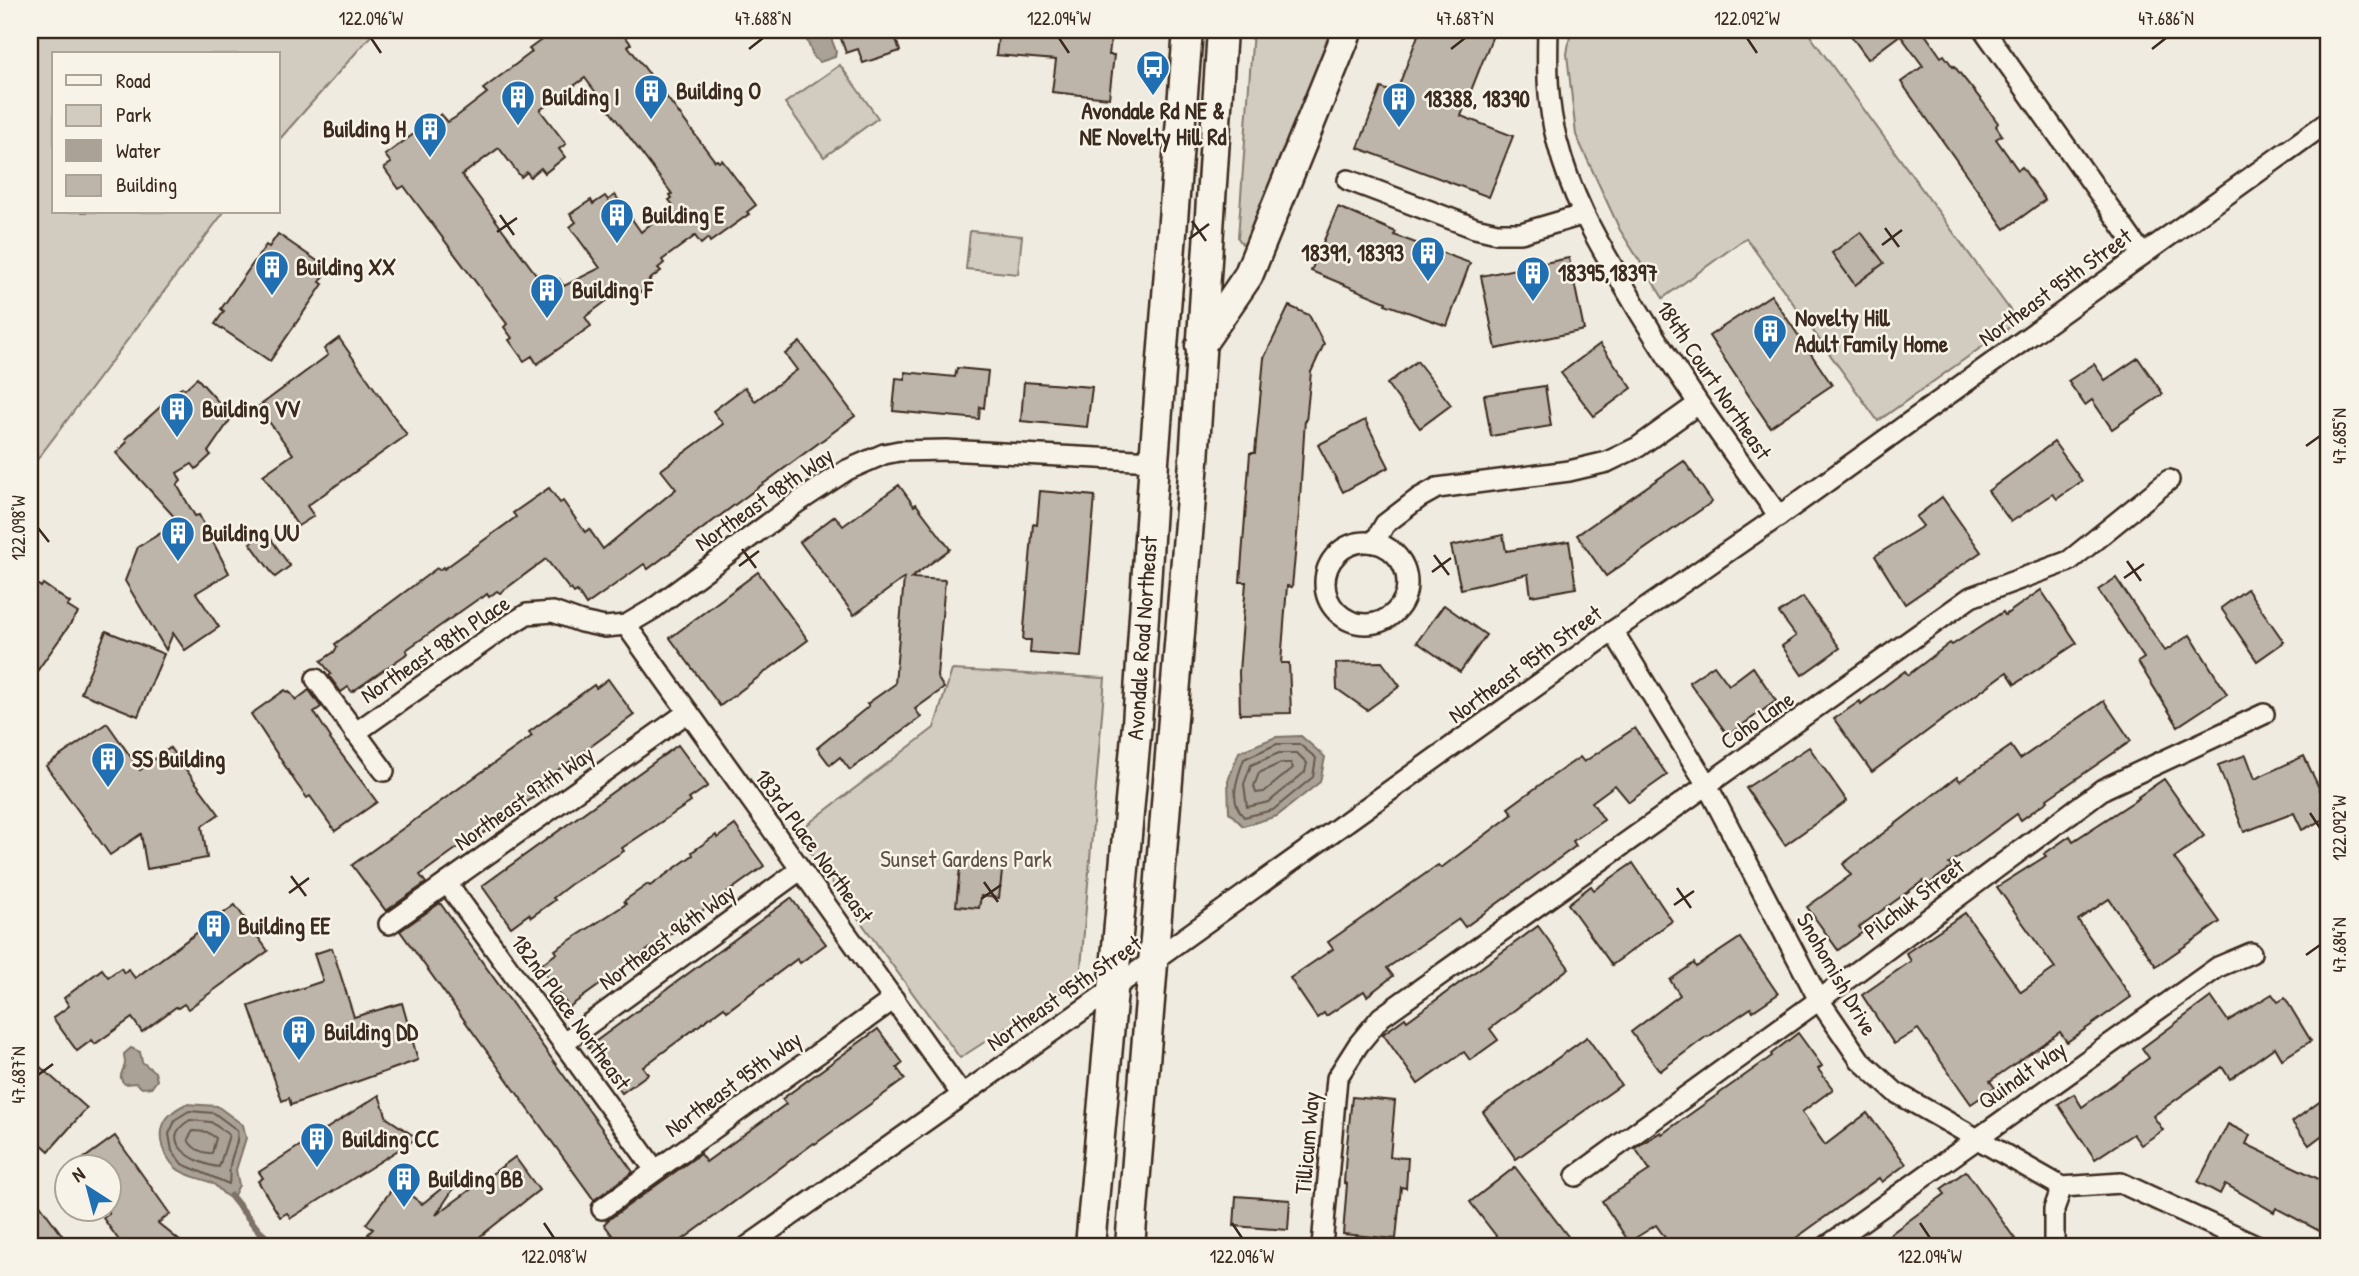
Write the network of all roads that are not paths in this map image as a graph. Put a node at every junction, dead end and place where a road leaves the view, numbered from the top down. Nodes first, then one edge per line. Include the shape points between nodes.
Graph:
1 (1188, 30) edge
2 (1222, 30) edge
3 (1348, 30) edge
4 (1548, 30) edge
5 (1984, 30) edge
6 (2329, 121) edge
7 (1348, 180) dead end
8 (1582, 215) junction
9 (2142, 254) junction
10 (1200, 346) junction
11 (1698, 404) junction
12 (1154, 461) junction
13 (2169, 480) dead end
14 (1779, 516) junction
15 (1374, 543) junction
16 (1187, 548) junction
17 (626, 625) junction
18 (1613, 631) junction
19 (316, 679) dead end
20 (688, 712) junction
21 (2264, 714) dead end
22 (355, 733) junction
23 (384, 771) dead end
24 (1707, 785) junction
25 (800, 870) junction
26 (447, 883) junction
27 (389, 924) dead end
28 (2251, 953) dead end
29 (1155, 960) junction
30 (1113, 989) junction
31 (894, 999) junction
32 (1819, 1000) junction
33 (1381, 1017) joint
34 (564, 1043) junction
35 (961, 1095) junction
36 (1977, 1137) junction
37 (655, 1170) junction
38 (1576, 1176) dead end
39 (2062, 1187) junction
40 (602, 1209) dead end
41 (748, 1246) edge
42 (1090, 1246) edge
43 (1130, 1246) edge
44 (1322, 1246) edge
45 (1827, 1246) edge
46 (2054, 1246) edge
47 (2258, 1246) edge

1 - 12 main road, Avondale Road Northeast
2 - 10 main road, Avondale Road Northeast
3 - 10 main road via 1258,255 1238,294
4 - 8 street, 184th Court Northeast via 1548,99 1557,143
5 - 9 street
6 - 9 street, Northeast 95th Street
7 - 8 street via 1497,233 1521,233
8 - 11 street, 184th Court Northeast
9 - 14 street, Northeast 95th Street
10 - 16 main road, Avondale Road Northeast
11 - 14 street, 184th Court Northeast
11 - 15 street via 1638,447 1607,462 1437,488 1385,524
12 - 16 main road via 1168,471 1172,523
12 - 17 street, Northeast 98th Way via 946,450 884,454 848,470 795,504
12 - 30 main road, Avondale Road Northeast
13 - 24 street, Coho Lane via 2069,561 1971,597
14 - 18 street, Northeast 95th Street
15 - 15 street via 1362,542 1340,551 1324,581 1329,604 1357,624 1381,622 1391,616 1407,586 1395,554
16 - 29 main road, Avondale Road Northeast
17 - 20 street, 183rd Place Northeast
17 - 22 street, Northeast 98th Place via 605,627 553,612 527,614
18 - 24 street, Snohomish Drive
18 - 29 street, Northeast 95th Street
19 - 22 street
20 - 25 street, 183rd Place Northeast
20 - 26 street, Northeast 97th Way
21 - 32 street, Pilchuk Street via 2103,789
22 - 23 street
24 - 32 street, Snohomish Drive
24 - 33 street, Coho Lane
25 - 31 street, 183rd Place Northeast
25 - 34 street, Northeast 96th Way
26 - 27 street, Northeast 97th Way
26 - 34 street, 182nd Place Northeast
28 - 36 street, Quinalt Way via 2218,967
29 - 30 street, Northeast 95th Street
29 - 43 main road, Avondale Road Northeast
30 - 35 street, Northeast 95th Street
30 - 42 main road, Avondale Road Northeast
31 - 35 street, 183rd Place Northeast
31 - 37 street, Northeast 95th Way
32 - 36 street, Snohomish Drive via 1860,1060 1895,1092
32 - 38 street, Pilchuk Street
33 - 44 street, Tillicum Way via 1337,1078
34 - 37 street, 182nd Place Northeast
35 - 41 street, Northeast 95th Street
36 - 39 street, Snohomish Drive
36 - 45 street, Quinalt Way
37 - 40 street, Northeast 95th Way
39 - 46 street via 2054,1209
39 - 47 street via 2121,1183

